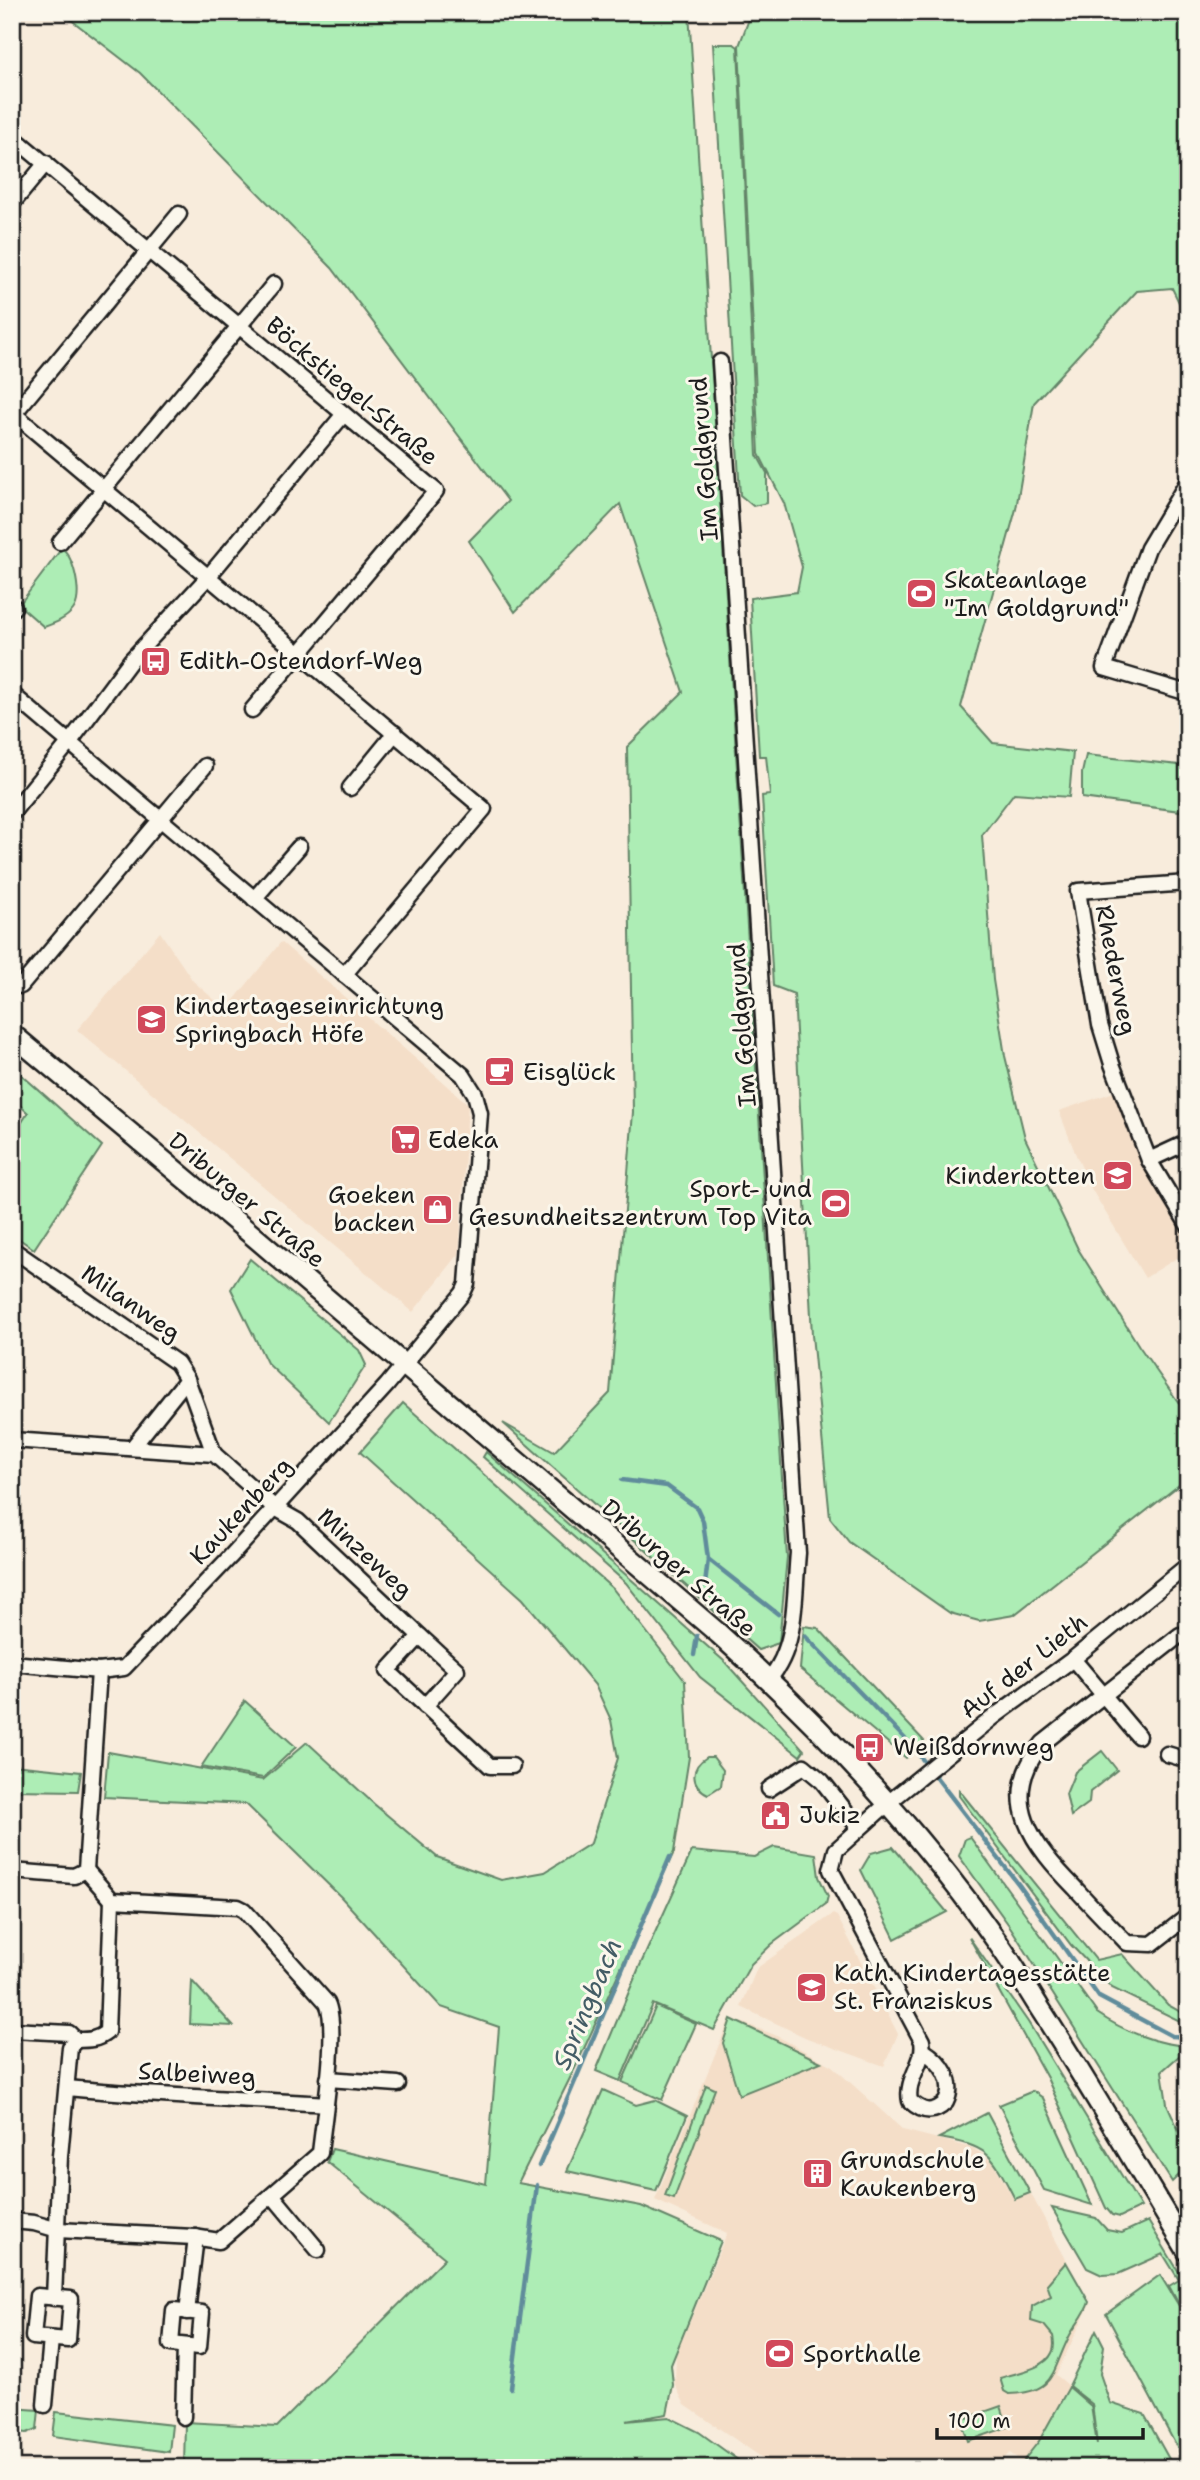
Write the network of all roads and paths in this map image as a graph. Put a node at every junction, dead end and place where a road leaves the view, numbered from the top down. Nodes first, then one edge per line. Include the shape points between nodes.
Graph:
1 (12, 136) edge
2 (46, 163) junction
3 (12, 204) edge
4 (179, 214) dead end
5 (148, 250) junction
6 (274, 284) dead end
7 (239, 326) junction
8 (720, 362) dead end
9 (13, 414) edge
10 (344, 414) junction
11 (1188, 481) edge
12 (104, 487) junction
13 (60, 542) dead end
14 (208, 577) junction
15 (300, 653) junction
16 (1188, 693) edge
17 (12, 694) edge
18 (252, 710) dead end
19 (395, 733) junction
20 (69, 743) junction
21 (205, 766) dead end
22 (350, 788) dead end
23 (12, 813) edge
24 (160, 819) junction
25 (299, 847) dead end
26 (1188, 883) edge
27 (254, 899) junction
28 (344, 975) junction
29 (21, 986) dead end
30 (12, 1034) edge
31 (1188, 1142) edge
32 (1149, 1160) junction
33 (1188, 1225) edge
34 (12, 1249) edge
35 (404, 1365) junction
36 (187, 1378) junction
37 (12, 1440) edge
38 (132, 1448) junction
39 (214, 1454) junction
40 (275, 1508) junction
41 (1187, 1566) edge
42 (1180, 1635) dead end
43 (420, 1636) junction
44 (1073, 1659) junction
45 (12, 1663) edge
46 (99, 1671) junction
47 (769, 1679) junction
48 (1104, 1695) junction
49 (425, 1706) junction
50 (1138, 1736) dead end
51 (1167, 1754) dead end
52 (1188, 1764) edge
53 (512, 1766) dead end
54 (769, 1789) dead end
55 (888, 1803) junction
56 (859, 1828) junction
57 (86, 1870) junction
58 (12, 1871) edge
59 (111, 1900) junction
60 (1188, 1916) edge
61 (12, 2030) edge
62 (76, 2040) junction
63 (924, 2051) dead end
64 (328, 2079) junction
65 (398, 2084) dead end
66 (67, 2088) junction
67 (326, 2104) junction
68 (273, 2196) junction
69 (12, 2221) edge
70 (58, 2230) junction
71 (196, 2237) junction
72 (318, 2249) dead end
73 (1188, 2252) edge
74 (54, 2298) junction
75 (51, 2339) junction
76 (45, 2405) dead end
77 (183, 2417) dead end

1 - 2 street, Böckstiegel-Straße
2 - 3 street
2 - 5 street, Böckstiegel-Straße
4 - 5 street
5 - 7 street, Böckstiegel-Straße
5 - 9 street
6 - 7 street, Böckstiegel-Straße
7 - 10 street, Böckstiegel-Straße
7 - 12 street
8 - 47 street, Im Goldgrund via 799,1553 789,1642
9 - 12 street
10 - 14 street
10 - 15 street, Böckstiegel-Straße via 436,491
11 - 16 street via 1148,548 1104,668
12 - 13 street
12 - 14 street
14 - 15 street
14 - 20 street via 142,647
15 - 18 street
15 - 19 street
17 - 20 street, Kaukenberg
19 - 22 street
19 - 28 street via 484,809
20 - 23 street
20 - 24 street, Kaukenberg
21 - 24 street
24 - 27 street, Kaukenberg
24 - 29 street
25 - 27 street
26 - 32 street, Rhederweg via 1078,891 1100,1025
27 - 28 street, Kaukenberg
28 - 35 street, Kaukenberg via 463,1075 480,1113 467,1284
30 - 35 main road, Driburger Straße
31 - 32 street
32 - 33 street, Rhederweg
34 - 36 street, Milanweg via 169,1356
35 - 40 street, Kaukenberg
35 - 47 main road, Driburger Straße
36 - 38 street
36 - 39 street, Milanweg
37 - 38 street
38 - 39 street
39 - 40 street, Minzeweg
40 - 43 street, Minzeweg via 298,1521
40 - 46 street, Kaukenberg via 124,1668
41 - 44 street, Auf der Lieth
42 - 48 street
43 - 49 street, Minzeweg via 457,1670
43 - 49 street via 387,1671
44 - 48 street
44 - 55 street, Auf der Lieth
45 - 46 street, Kaukenberg
46 - 57 street
47 - 55 main road, Driburger Straße
48 - 50 street
48 - 60 street via 1032,1756 1023,1782 1022,1808 1028,1831 1044,1857 1128,1943 1152,1944
49 - 53 street via 490,1766
51 - 52 street
54 - 56 street via 804,1766 822,1781
55 - 56 street
55 - 73 main road, Driburger Straße via 993,1936
56 - 63 street via 836,1850 831,1870 882,1961
57 - 58 street via 74,1876
57 - 59 street
59 - 62 street via 107,2032 99,2038
59 - 64 street via 244,1910 329,2007
61 - 62 street via 69,2033
62 - 66 street via 70,2047
64 - 65 street
64 - 67 street
66 - 67 street, Salbeiweg
66 - 70 street
67 - 68 street via 320,2153
68 - 71 street via 219,2241
68 - 72 street
69 - 70 street
70 - 71 street
70 - 74 street
71 - 77 street via 187,2312 174,2310 171,2344 186,2346
74 - 75 street via 71,2299 68,2340
74 - 75 street via 37,2296 33,2337
75 - 76 street

